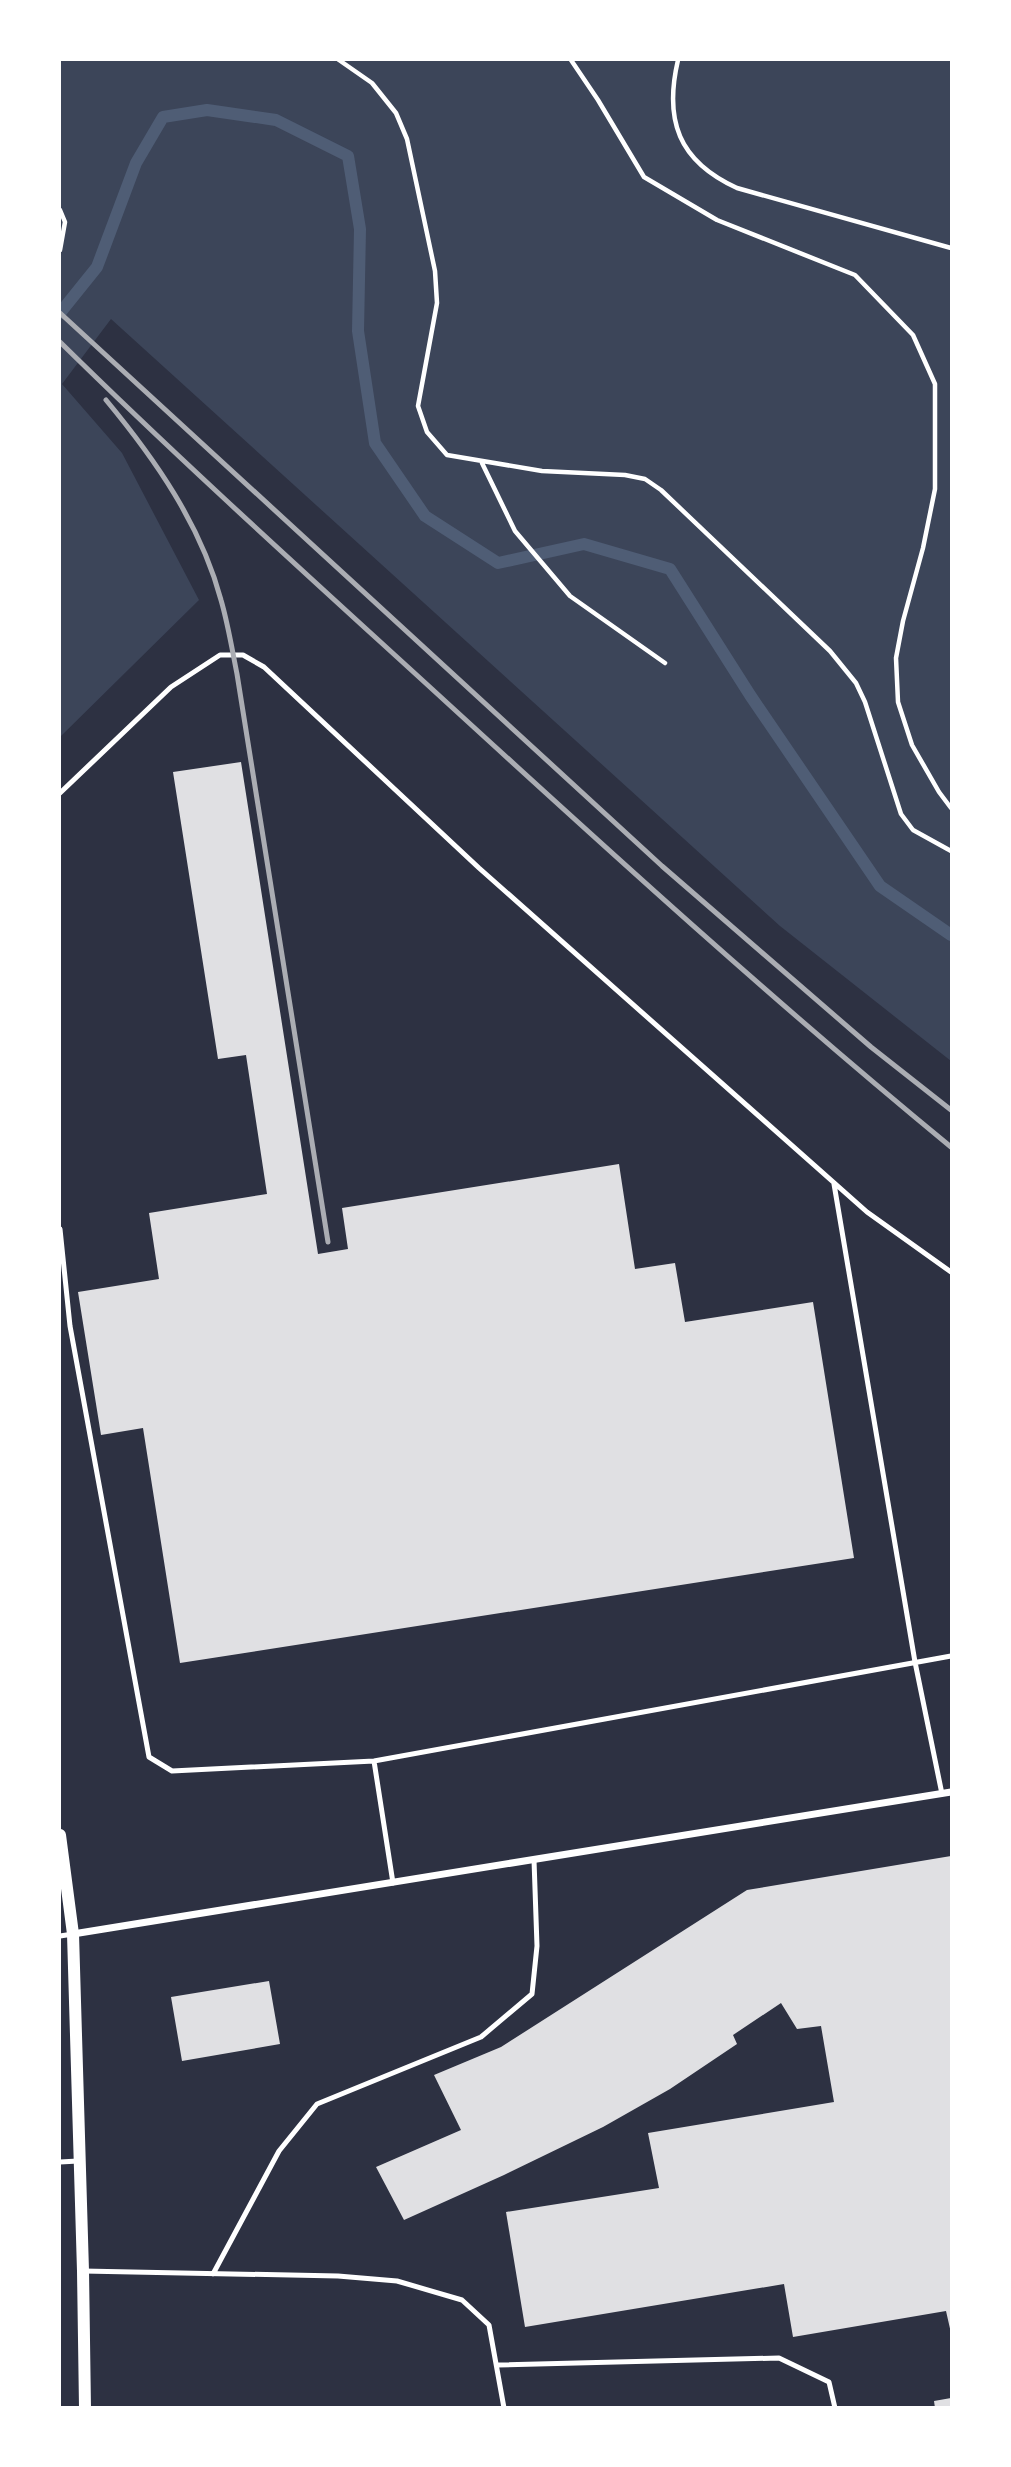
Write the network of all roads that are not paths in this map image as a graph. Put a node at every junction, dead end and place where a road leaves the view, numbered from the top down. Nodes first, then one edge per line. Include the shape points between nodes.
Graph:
1 (60, 793) edge
2 (834, 1183) junction
3 (60, 1229) edge
4 (951, 1272) edge
5 (951, 1656) edge
6 (915, 1662) junction
7 (374, 1761) junction
8 (951, 1792) edge
9 (942, 1794) junction
10 (60, 1835) edge
11 (534, 1860) junction
12 (393, 1883) junction
13 (66, 1935) edge
14 (78, 2161) junction
15 (60, 2162) edge
16 (83, 2271) junction
17 (213, 2274) junction
18 (498, 2365) junction
19 (85, 2407) edge
20 (504, 2407) edge
21 (835, 2407) edge

1 - 2 lane via 172,687 220,655 243,655 264,667 479,868
2 - 4 lane via 867,1213
2 - 6 lane
3 - 7 lane via 70,1326 149,1757 172,1771
5 - 6 lane
6 - 7 lane
6 - 9 lane
7 - 12 lane
8 - 9 street
9 - 11 street
10 - 13 street
11 - 12 street
11 - 17 lane via 537,1946 532,1994 481,2037 317,2104 279,2151
12 - 13 street
13 - 14 street
14 - 15 lane
14 - 16 street
16 - 17 lane
16 - 19 street
17 - 18 lane via 397,2281 462,2300 489,2325
18 - 20 lane
18 - 21 lane via 779,2358 829,2382

